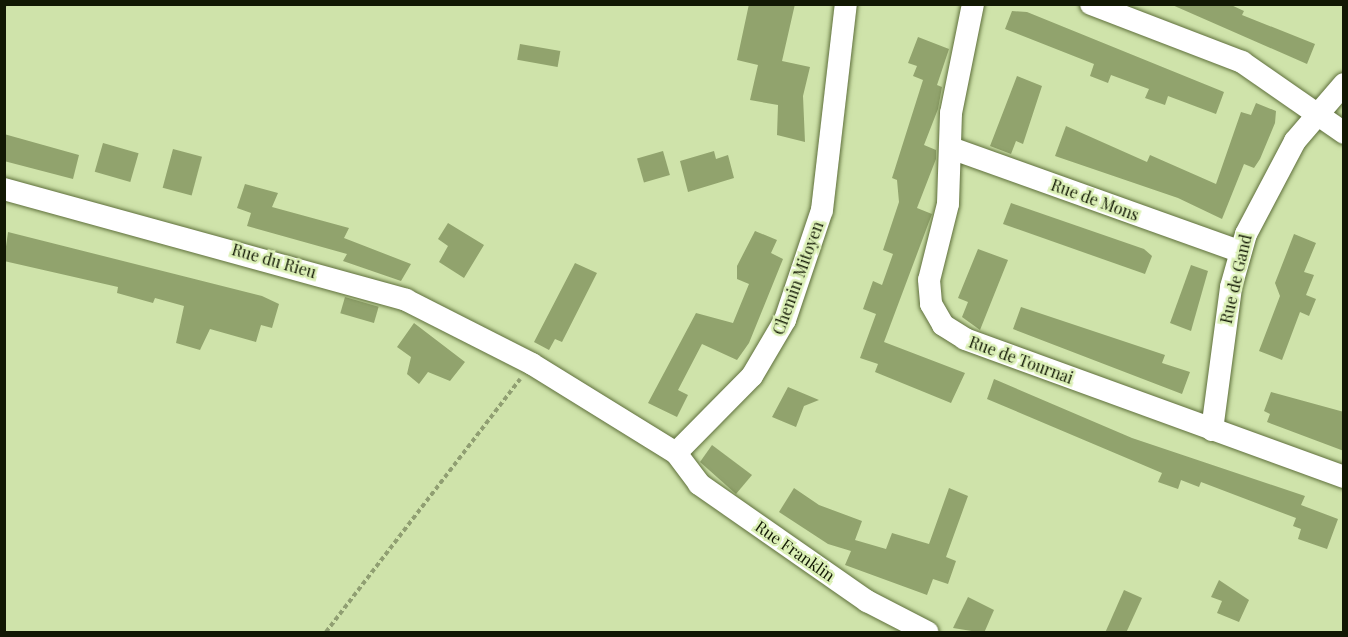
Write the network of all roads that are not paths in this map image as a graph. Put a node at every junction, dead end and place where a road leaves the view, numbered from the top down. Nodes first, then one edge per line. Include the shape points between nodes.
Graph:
1 (846, 4) edge
2 (974, 4) edge
3 (1091, 4) edge
4 (1344, 69) edge
5 (1344, 84) edge
6 (1319, 111) junction
7 (1344, 133) edge
8 (951, 148) junction
9 (4, 189) edge
10 (1239, 251) junction
11 (1212, 430) junction
12 (676, 453) junction
13 (1344, 477) edge
14 (927, 633) edge

1 - 12 street, Chemin Mitoyen via 822,210 785,320 752,376
2 - 8 street, Rue de Tournai via 951,113
3 - 6 street via 1223,53
4 - 6 street
5 - 6 street
6 - 7 street
6 - 10 street, Rue de Gand via 1280,164
8 - 10 street, Rue de Mons
8 - 11 street, Rue de Tournai via 948,204 929,280 931,304 943,325 965,339
9 - 12 street, Rue du Rieu via 406,300 532,364
10 - 11 street, Rue de Gand
11 - 13 street, Rue de Tournai
12 - 14 street, Rue Franklin via 699,484 867,600

